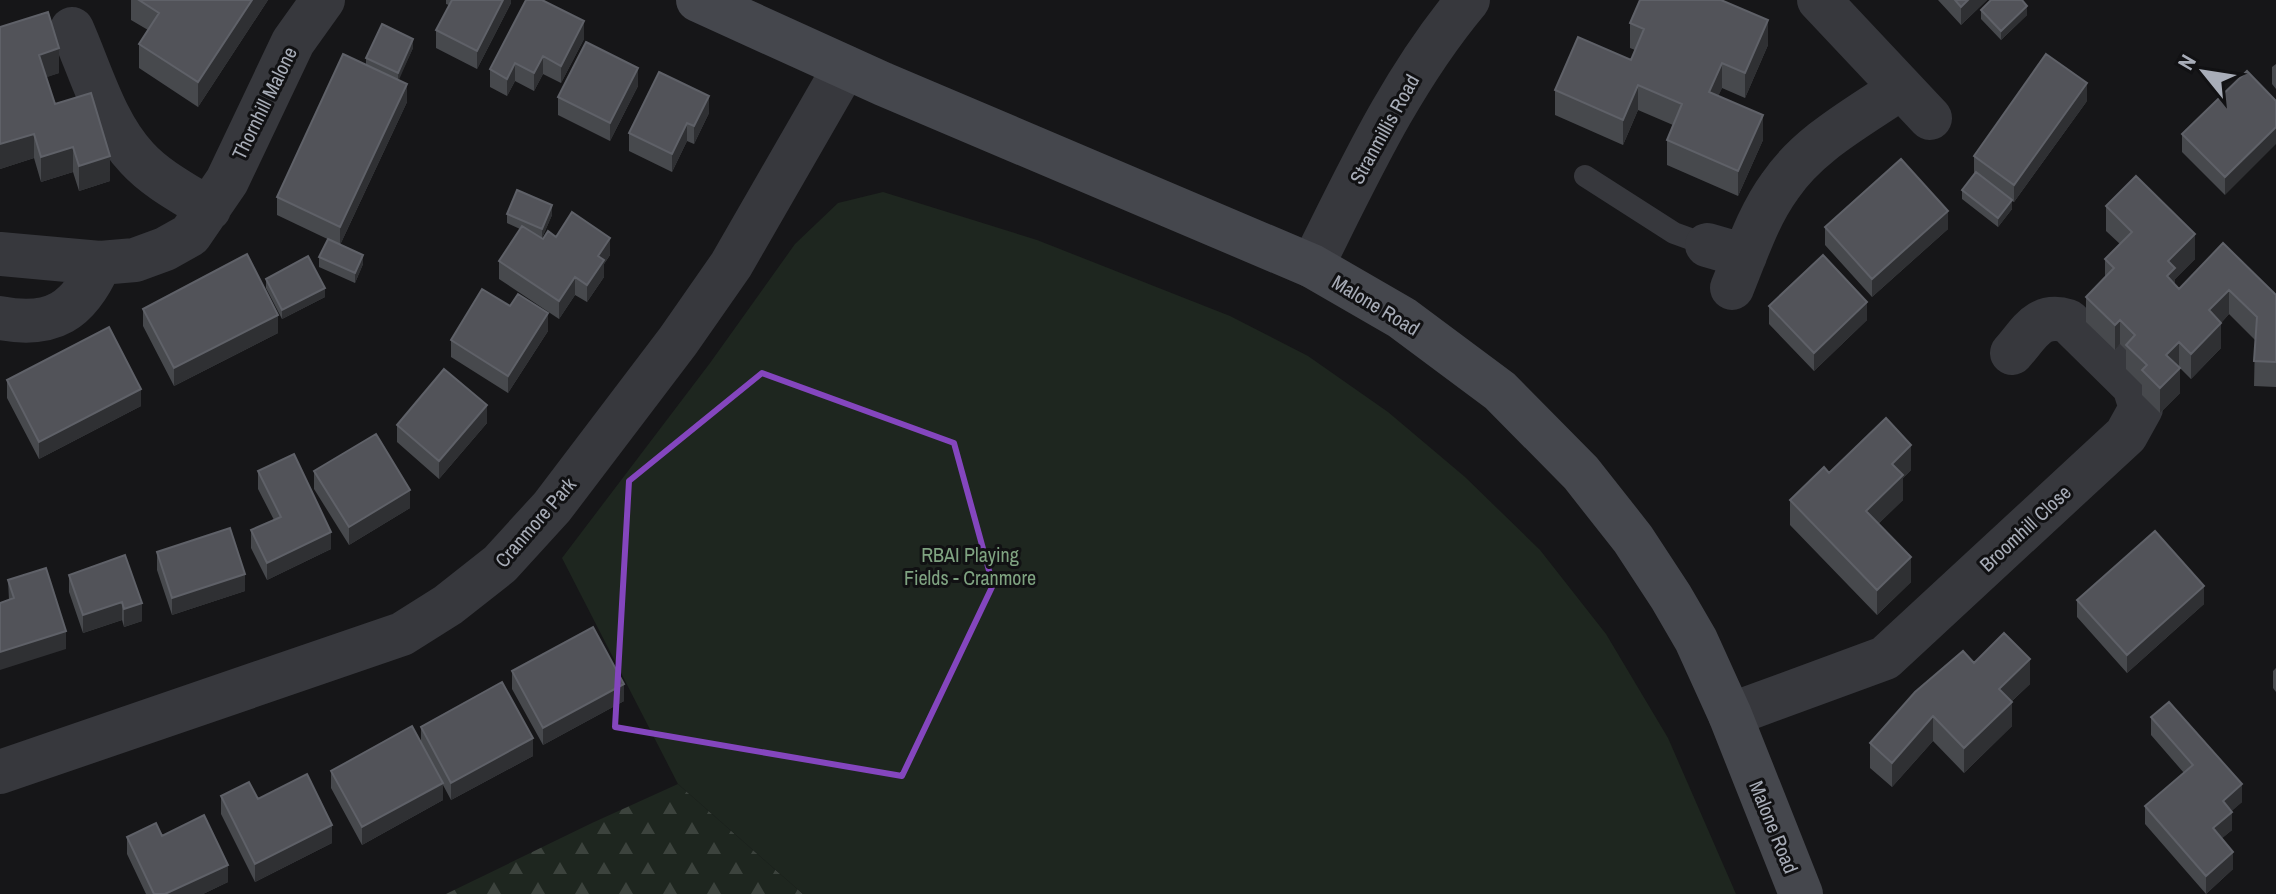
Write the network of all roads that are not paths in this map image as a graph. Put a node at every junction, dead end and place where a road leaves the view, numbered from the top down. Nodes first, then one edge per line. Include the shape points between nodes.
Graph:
1 (323, 0) edge
2 (698, 0) edge
3 (1468, 0) edge
4 (1819, 0) edge
5 (72, 29) dead end
6 (845, 67) junction
7 (1585, 176) dead end
8 (209, 209) junction
9 (1, 258) edge
10 (100, 263) junction
11 (1728, 263) joint
12 (1312, 266) junction
13 (0, 318) edge
14 (2012, 353) dead end
15 (1730, 715) junction
16 (0, 772) edge
17 (1801, 894) edge

1 - 8 street, Thornhill Malone via 293,42
2 - 6 main road, Malone Road
3 - 12 street, Stranmillis Road via 1410,79
4 - 11 street via 1916,103 1823,141 1778,187
5 - 8 street via 115,128 138,159
6 - 12 main road, Malone Road
6 - 16 street, Cranmore Park via 731,265 552,507 500,564 402,634
7 - 11 lane
8 - 10 street, Thornhill Malone via 190,235 165,249 135,260
9 - 10 street, Thornhill Malone
10 - 13 street via 88,290 64,312 26,323
12 - 15 main road, Malone Road via 1450,351 1500,391 1581,473 1671,597
14 - 15 street, Broomhill Close via 2041,321 2068,321 2134,386 2141,408 2126,435 1885,658
15 - 17 main road, Malone Road

